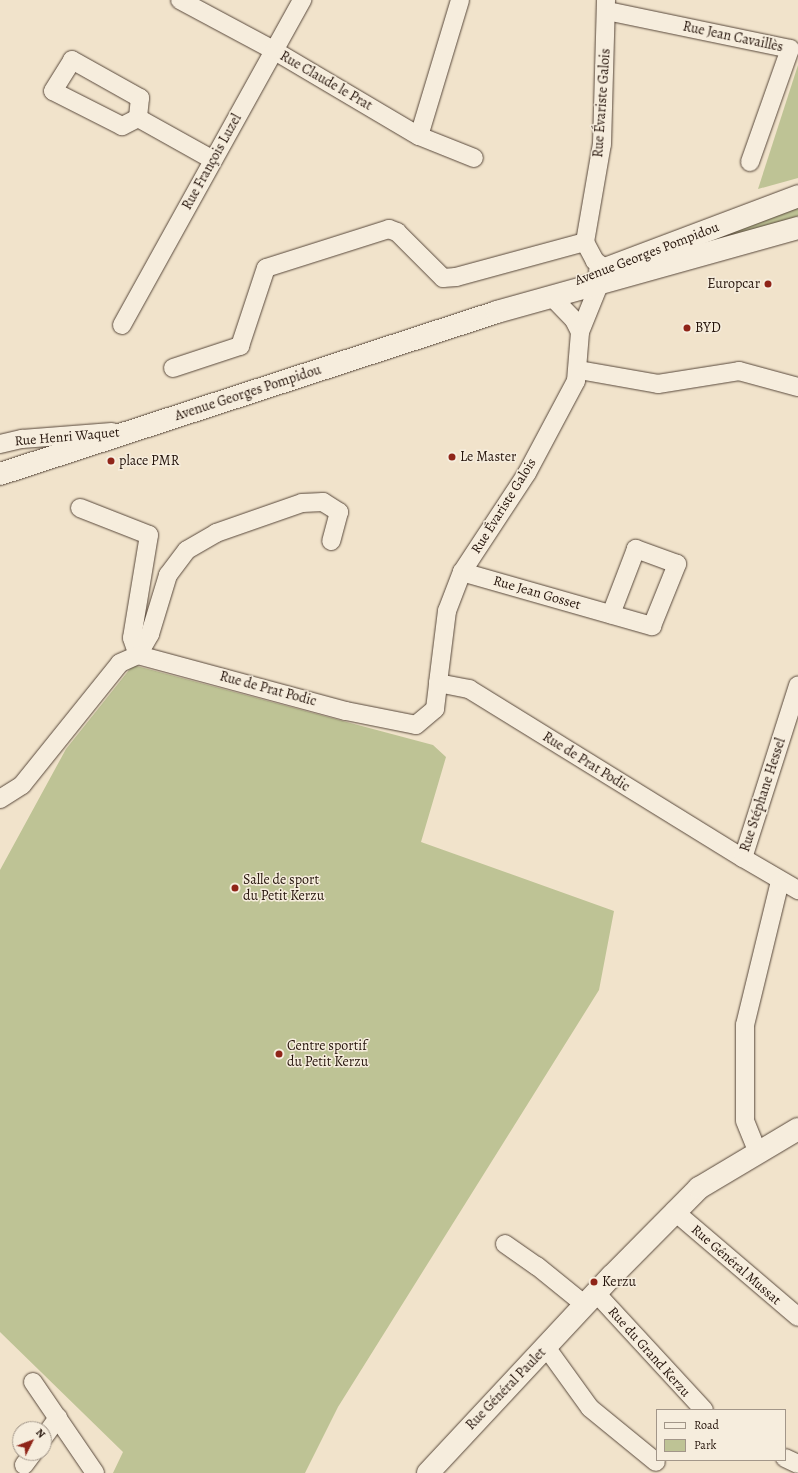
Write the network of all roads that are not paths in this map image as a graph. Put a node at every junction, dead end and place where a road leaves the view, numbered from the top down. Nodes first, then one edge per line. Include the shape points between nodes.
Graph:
1 (180, 0) edge
2 (302, 0) edge
3 (460, 0) edge
4 (606, 5) edge
5 (275, 51) junction
6 (138, 118) junction
7 (419, 136) junction
8 (474, 158) dead end
9 (213, 160) junction
10 (750, 162) dead end
11 (798, 196) edge
12 (798, 228) edge
13 (585, 242) junction
14 (602, 278) junction
15 (552, 297) junction
16 (497, 312) junction
17 (122, 324) dead end
18 (580, 332) junction
19 (173, 368) dead end
20 (579, 370) junction
21 (798, 387) edge
22 (134, 431) junction
23 (0, 444) edge
24 (0, 474) edge
25 (80, 508) dead end
26 (331, 541) dead end
27 (462, 572) junction
28 (611, 614) dead end
29 (138, 655) junction
30 (438, 683) junction
31 (798, 686) edge
32 (791, 733) edge
33 (0, 799) edge
34 (743, 858) junction
35 (780, 881) junction
36 (798, 890) edge
37 (798, 1129) edge
38 (758, 1153) junction
39 (674, 1211) junction
40 (505, 1244) dead end
41 (590, 1299) junction
42 (798, 1317) edge
43 (546, 1347) junction
44 (33, 1382) dead end
45 (703, 1409) edge
46 (58, 1418) junction
47 (52, 1426) edge
48 (786, 1458) edge
49 (656, 1462) dead end
50 (798, 1464) edge
51 (95, 1473) edge
52 (428, 1473) edge

1 - 5 street, Rue Claude le Prat
2 - 5 street, Rue François Luzel
3 - 7 street
4 - 10 street, Rue Jean Cavaillès via 790,49
4 - 13 street, Rue Évariste Galois via 602,144
5 - 7 street, Rue Claude le Prat
5 - 9 street, Rue François Luzel
6 - 6 street via 140,98 72,60 53,91 122,126
6 - 9 street
7 - 8 street, Rue Claude le Prat
9 - 17 street, Rue François Luzel
11 - 14 main road, Avenue Georges Pompidou
12 - 14 main road, Avenue Georges Pompidou
13 - 14 street
13 - 19 street via 456,277 443,278 397,232 389,229 266,268 240,346
14 - 15 main road, Avenue Georges Pompidou
14 - 16 main road, Avenue Georges Pompidou
14 - 18 street, Rue Évariste Galois
15 - 16 main road, Avenue Georges Pompidou
15 - 18 street via 574,320
16 - 22 main road, Avenue Georges Pompidou
18 - 20 street, Rue Évariste Galois
20 - 21 street via 658,384 739,371
20 - 27 street, Rue Évariste Galois via 576,382 526,473
22 - 23 street, Rue Henri Waquet via 22,439
22 - 24 main road, Avenue Georges Pompidou
25 - 29 street via 149,535 132,638
26 - 29 street via 339,512 323,502 302,503 210,536 186,550 168,575 150,634
27 - 28 street, Rue Jean Gosset
27 - 30 street, Rue Évariste Galois via 447,610
29 - 30 street, Rue de Prat Podic via 346,710 416,725 435,709
29 - 33 street via 120,663 22,785
30 - 34 street, Rue de Prat Podic via 469,689
31 - 32 street, Rue Stéphane Hessel
32 - 34 street, Rue Stéphane Hessel
34 - 35 street, Rue de Prat Podic
35 - 36 street, Rue de Prat Podic
35 - 38 street via 745,1025 745,1120
37 - 38 main road, Rue Général Paulet
38 - 39 main road, Rue Général Paulet via 699,1188
39 - 41 main road, Rue Général Paulet
39 - 42 street, Rue Général Mussat
40 - 41 street
41 - 43 main road, Rue Général Paulet
41 - 45 street, Rue du Grand Kerzu
43 - 49 street via 590,1408
43 - 52 main road, Rue Général Paulet
44 - 46 street
46 - 47 street
46 - 51 street
48 - 50 street

